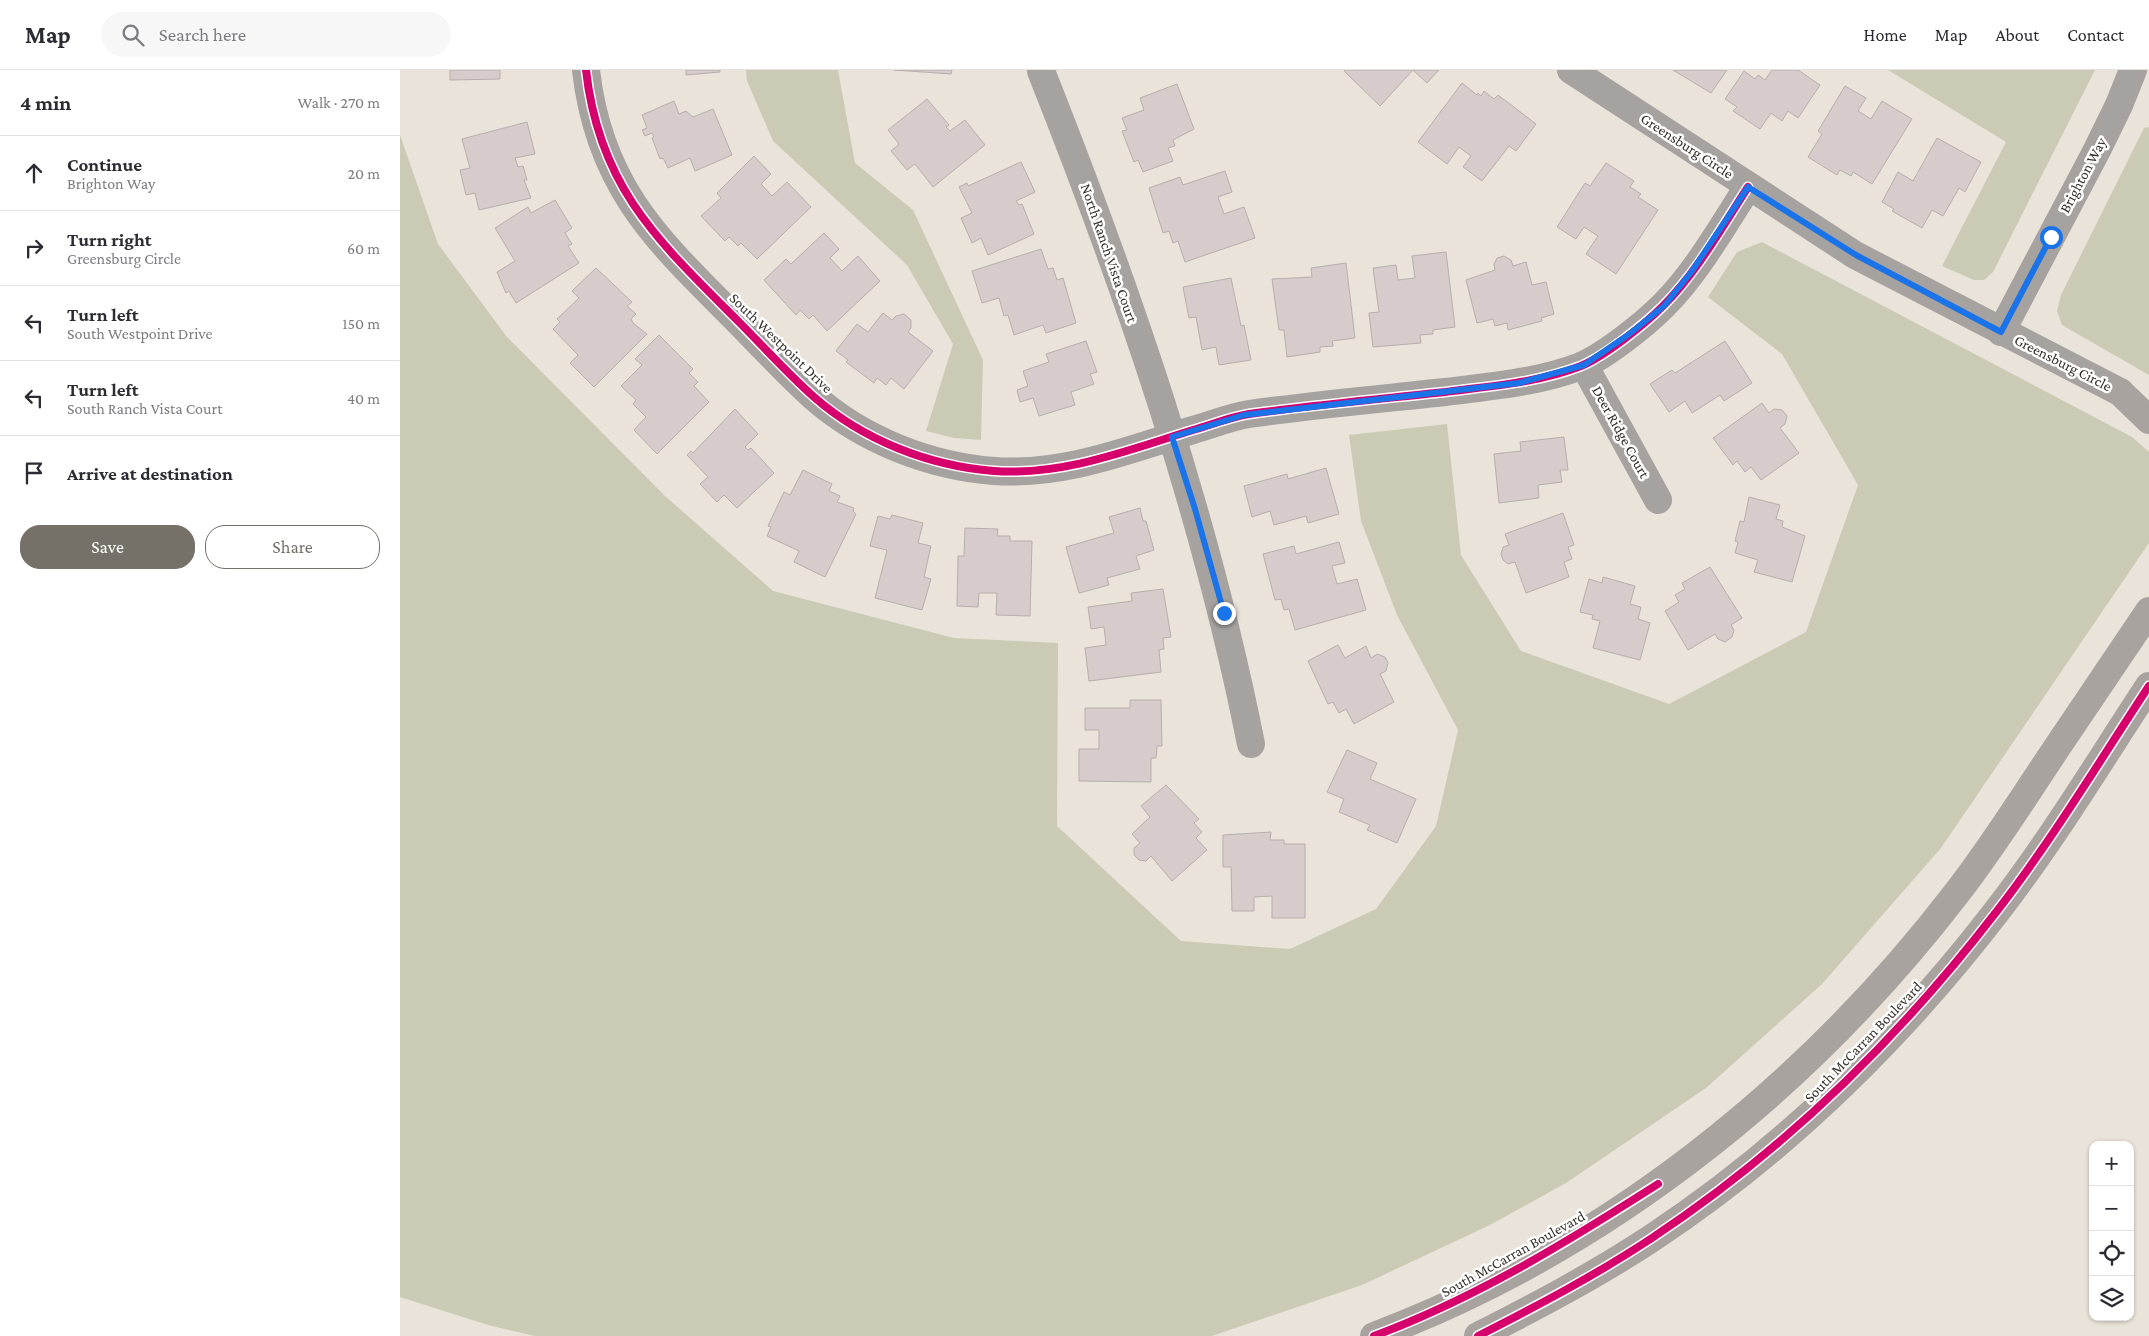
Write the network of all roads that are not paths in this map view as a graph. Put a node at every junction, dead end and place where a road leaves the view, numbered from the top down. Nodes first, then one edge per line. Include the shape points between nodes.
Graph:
1 (1571, 70) edge
2 (2133, 70) edge
3 (1041, 71) dead end
4 (587, 81) edge
5 (1748, 187) junction
6 (2001, 332) junction
7 (1584, 365) junction
8 (2120, 392) junction
9 (2149, 404) edge
10 (2149, 420) edge
11 (1172, 437) junction
12 (1658, 500) dead end
13 (2149, 611) edge
14 (2149, 686) edge
15 (1251, 744) dead end
16 (1374, 1336) edge
17 (1478, 1336) edge

1 - 5 street, Greensburg Circle
2 - 6 street, Brighton Way via 2097,150
3 - 11 street, North Ranch Vista Court via 1106,239
4 - 11 street, South Westpoint Drive via 601,140 621,186 647,226 815,398 854,426 897,448 947,465 995,471 1042,470 1083,464
5 - 6 street, Greensburg Circle via 1856,255
5 - 7 street, South Westpoint Drive via 1692,271 1664,306
6 - 8 street, Greensburg Circle
7 - 11 street, South Westpoint Drive via 1519,383 1244,415
7 - 12 street, Deer Ridge Court
8 - 9 main road
8 - 10 main road
11 - 15 street, North Ranch Vista Court via 1224,613
13 - 16 main road, South McCarran Boulevard via 1957,893 1889,977 1808,1060 1740,1120 1658,1184 1572,1239 1466,1297
14 - 17 main road, South McCarran Boulevard via 2051,836 1997,911 1935,988 1862,1066 1798,1126 1652,1238 1553,1298

